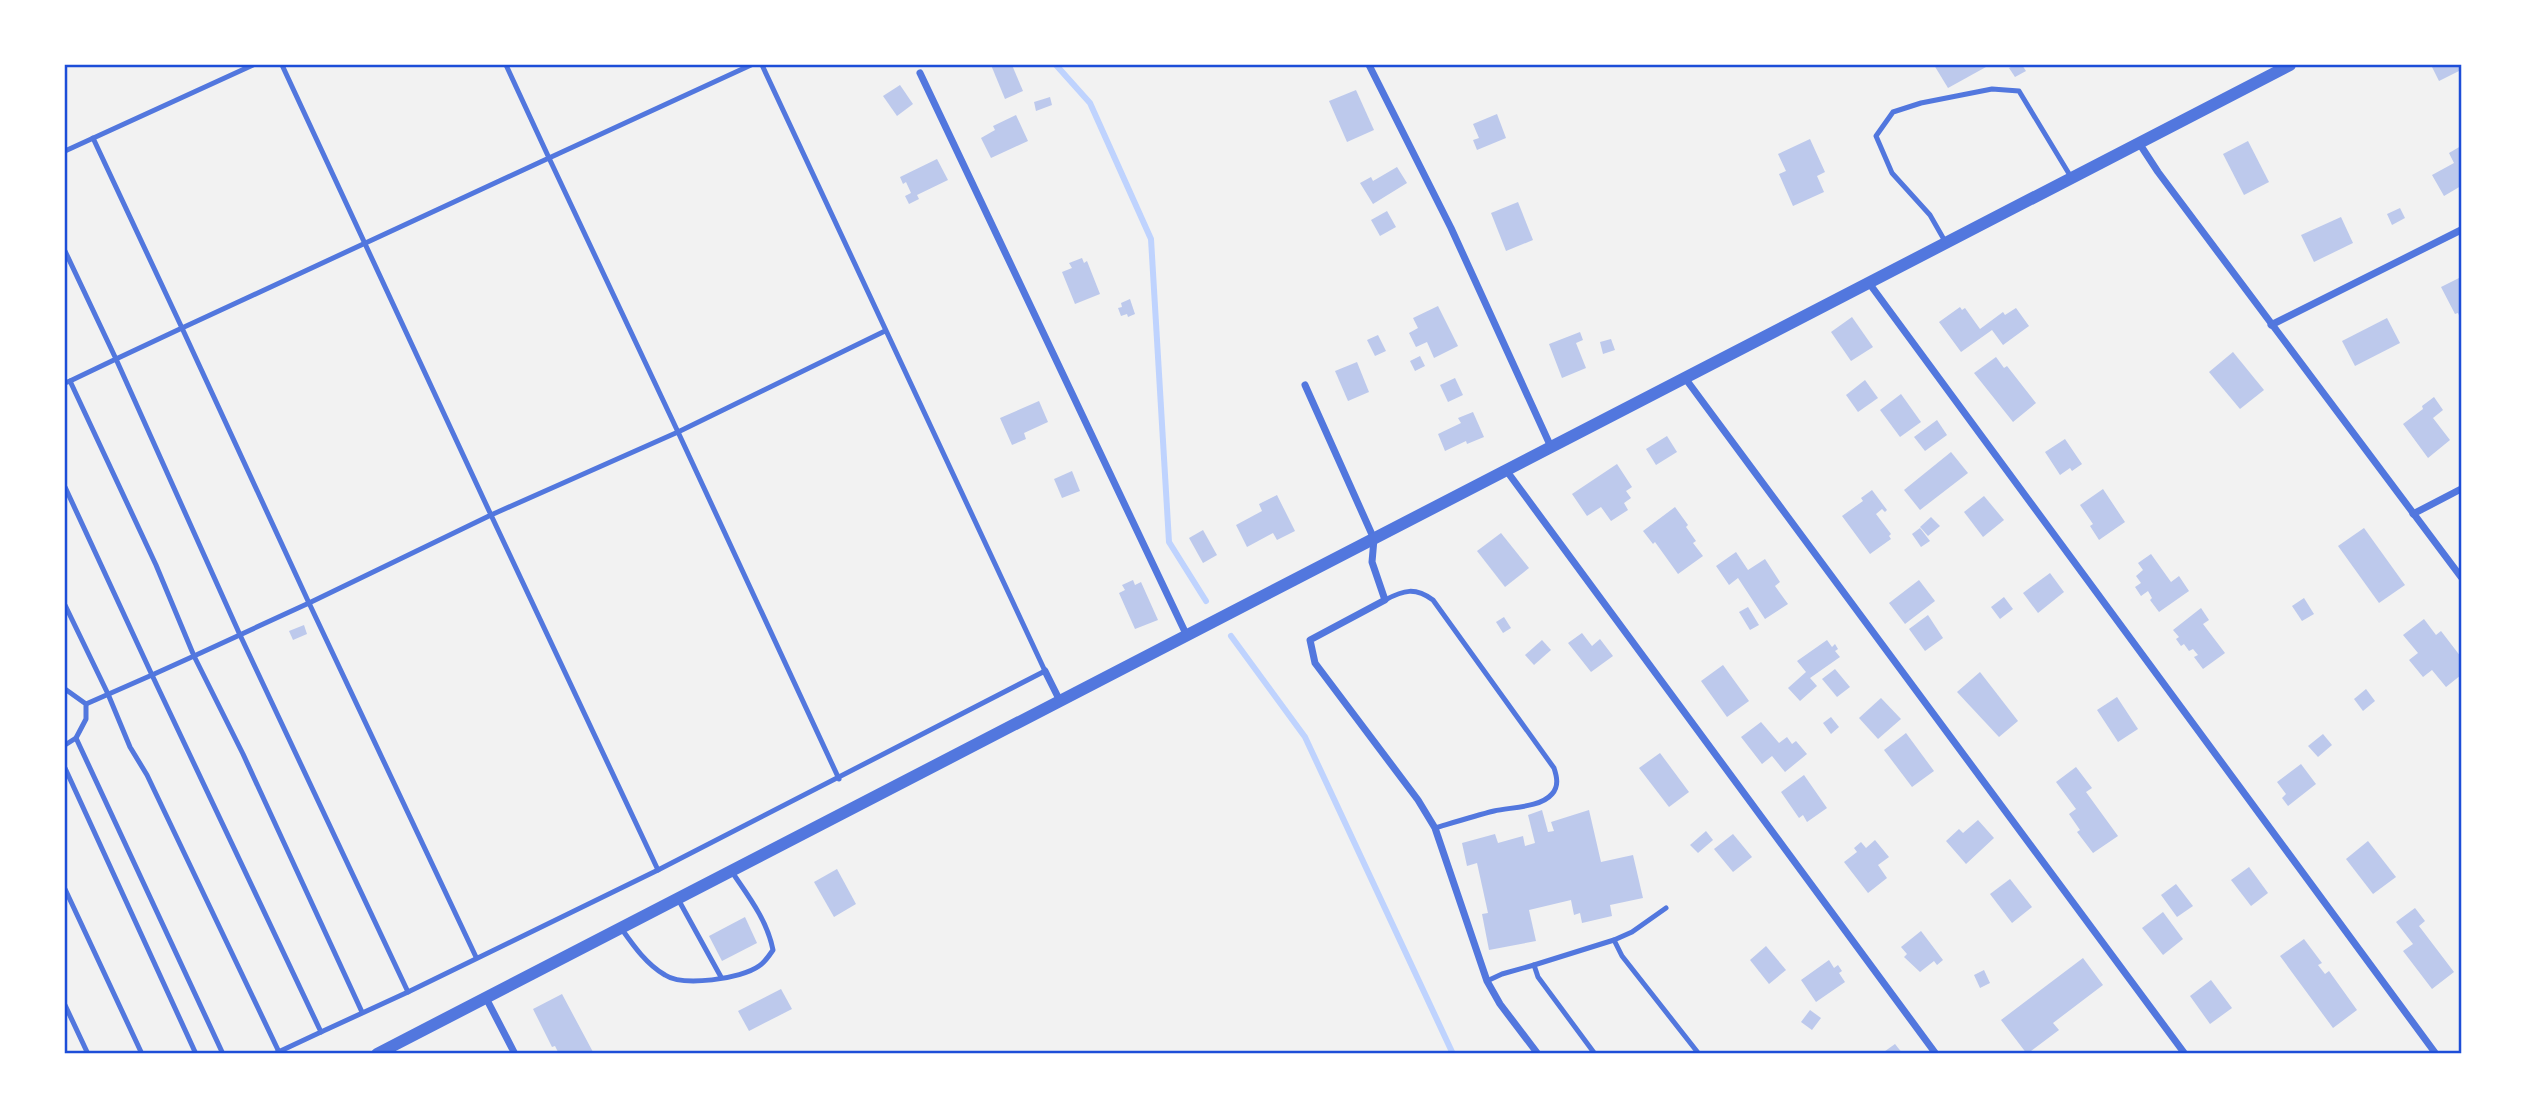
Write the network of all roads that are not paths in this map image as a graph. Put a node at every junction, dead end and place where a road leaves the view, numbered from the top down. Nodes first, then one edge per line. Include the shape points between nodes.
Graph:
1 (253, 65) edge
2 (282, 65) edge
3 (506, 65) edge
4 (751, 65) edge
5 (762, 65) edge
6 (1369, 65) edge
7 (2290, 65) edge
8 (920, 73) dead end
9 (93, 138) junction
10 (2139, 143) junction
11 (65, 151) edge
12 (549, 158) junction
13 (2071, 177) junction
14 (2461, 230) edge
15 (365, 243) junction
16 (1946, 243) junction
17 (65, 251) edge
18 (1868, 283) junction
19 (2271, 325) junction
20 (182, 328) junction
21 (885, 331) junction
22 (116, 359) junction
23 (1685, 378) junction
24 (67, 382) edge
25 (1306, 385) dead end
26 (678, 432) junction
27 (1552, 447) junction
28 (1506, 470) junction
29 (65, 487) edge
30 (2461, 489) edge
31 (2413, 514) junction
32 (491, 515) junction
33 (1374, 539) junction
34 (2461, 577) edge
35 (1385, 600) junction
36 (309, 603) junction
37 (65, 605) edge
38 (240, 635) junction
39 (1187, 636) junction
40 (194, 656) junction
41 (1045, 671) junction
42 (152, 675) junction
43 (65, 689) edge
44 (108, 694) junction
45 (1060, 701) junction
46 (86, 704) junction
47 (76, 738) junction
48 (65, 745) edge
49 (65, 768) edge
50 (839, 779) junction
51 (1435, 828) junction
52 (659, 870) junction
53 (732, 871) junction
54 (65, 889) edge
55 (678, 899) junction
56 (1666, 908) dead end
57 (621, 928) junction
58 (1614, 940) junction
59 (476, 957) junction
60 (1534, 965) junction
61 (721, 977) junction
62 (1487, 981) junction
63 (408, 992) junction
64 (486, 998) junction
65 (65, 1005) edge
66 (362, 1012) junction
67 (321, 1032) junction
68 (277, 1053) edge
69 (88, 1054) edge
70 (142, 1054) edge
71 (196, 1054) edge
72 (223, 1054) edge
73 (377, 1054) edge
74 (515, 1054) edge
75 (1538, 1054) edge
76 (1595, 1054) edge
77 (1699, 1054) edge
78 (1936, 1054) edge
79 (2185, 1054) edge
80 (2436, 1054) edge

1 - 9 lane
2 - 15 lane
3 - 12 lane
4 - 12 lane
5 - 21 lane
6 - 27 street via 1451,228
7 - 10 street
8 - 39 street
9 - 11 lane
9 - 20 lane
10 - 13 street
10 - 19 street
12 - 15 lane
12 - 26 lane
13 - 16 street
13 - 16 lane via 2019,91 1992,89 1892,112 1876,136 1892,173 1930,215
14 - 19 street
15 - 20 lane
15 - 32 lane
16 - 18 street
17 - 22 lane
18 - 23 street
18 - 80 street
19 - 31 street
20 - 22 lane
20 - 36 lane
21 - 26 lane
21 - 41 lane
22 - 24 lane
22 - 38 lane
23 - 27 street
23 - 79 street
24 - 40 lane via 156,565
25 - 33 street
26 - 32 lane
26 - 50 lane
27 - 28 street
28 - 33 street
28 - 78 street
29 - 42 lane
30 - 31 street
31 - 34 street
32 - 36 lane
32 - 52 lane
33 - 35 street via 1371,562
33 - 39 street
35 - 51 street via 1310,640 1315,663
35 - 51 lane via 1404,590 1433,600 1557,778 1550,797 1536,803
36 - 38 lane
36 - 59 lane
37 - 44 lane
38 - 40 lane
38 - 63 lane
39 - 45 street
40 - 42 lane
40 - 66 lane
41 - 45 street
41 - 50 lane
42 - 44 lane
42 - 67 lane
43 - 46 lane
44 - 46 lane
44 - 68 lane
45 - 53 street
46 - 47 lane via 86,719
47 - 48 lane
47 - 72 lane
49 - 71 lane
50 - 52 lane
51 - 62 street
52 - 59 lane
53 - 55 street
53 - 61 lane via 763,919 773,950 757,968
54 - 70 lane
55 - 57 street
55 - 61 lane
56 - 58 lane
57 - 61 lane via 666,977 692,982
57 - 64 street
58 - 60 lane
58 - 77 lane
59 - 63 lane
60 - 62 lane
60 - 76 lane
62 - 75 street
63 - 66 lane
64 - 73 street
64 - 74 street
65 - 69 lane
66 - 67 lane
67 - 68 lane

